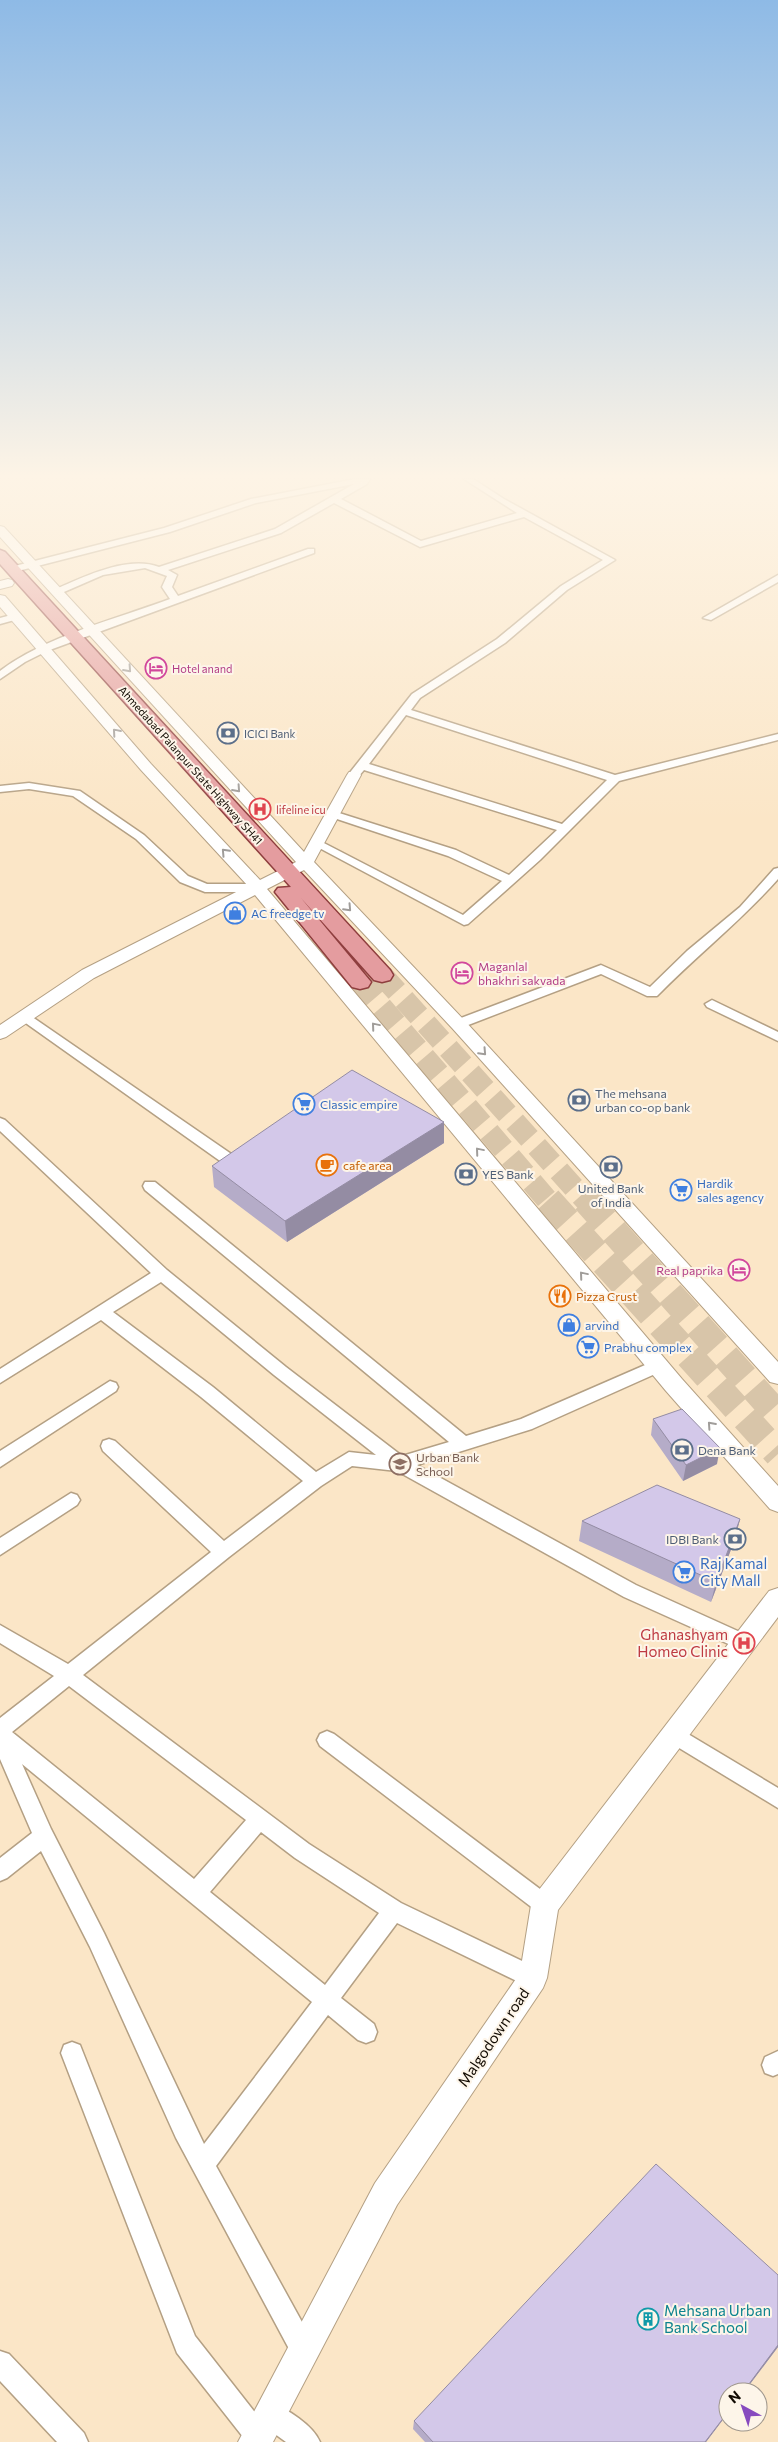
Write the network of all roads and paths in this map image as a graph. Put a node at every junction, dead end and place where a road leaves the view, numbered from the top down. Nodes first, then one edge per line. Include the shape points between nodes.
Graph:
1 (57, 592) edge
2 (26, 593) edge
3 (171, 593) edge
4 (194, 593) edge
5 (558, 593) edge
6 (752, 593) edge
7 (0, 599) edge
8 (175, 600) junction
9 (15, 617) junction
10 (708, 618) dead end
11 (0, 622) edge
12 (67, 640) junction
13 (0, 676) edge
14 (404, 711) junction
15 (778, 737) edge
16 (358, 770) junction
17 (615, 779) junction
18 (0, 789) edge
19 (332, 814) junction
20 (565, 829) junction
21 (316, 843) junction
22 (306, 863) junction
23 (778, 872) edge
24 (274, 880) junction
25 (510, 880) junction
26 (369, 961) junction
27 (401, 964) junction
28 (382, 975) tunnel mouth
29 (351, 980) joint
30 (712, 1004) dead end
31 (25, 1016) junction
32 (458, 1024) junction
33 (0, 1033) edge
34 (778, 1037) edge
35 (0, 1123) edge
36 (235, 1164) edge
37 (150, 1186) dead end
38 (162, 1274) junction
39 (101, 1312) junction
40 (658, 1366) junction
41 (778, 1376) edge
42 (0, 1378) edge
43 (110, 1387) dead end
44 (464, 1444) junction
45 (109, 1446) dead end
46 (0, 1460) edge
47 (400, 1464) junction
48 (315, 1481) junction
49 (71, 1500) dead end
50 (778, 1502) edge
51 (0, 1548) edge
52 (223, 1552) junction
53 (778, 1598) edge
54 (0, 1633) edge
55 (744, 1643) junction
56 (68, 1674) junction
57 (0, 1730) edge
58 (673, 1734) junction
59 (0, 1736) edge
60 (327, 1740) dead end
61 (778, 1799) edge
62 (260, 1819) junction
63 (44, 1836) junction
64 (0, 1871) edge
65 (196, 1893) junction
66 (544, 1905) junction
67 (394, 1910) junction
68 (533, 1978) junction
69 (327, 2000) junction
70 (366, 2032) dead end
71 (72, 2053) dead end
72 (203, 2166) junction
73 (304, 2351) junction
74 (0, 2363) edge
75 (261, 2431) edge
76 (75, 2442) edge
77 (307, 2442) edge

1 - 12 street
2 - 12 main road, Ahmedabad Palanpur State Highway SH41
3 - 8 street
4 - 8 street
5 - 14 street via 501,641 416,696
6 - 10 street
7 - 9 street
8 - 12 street
9 - 11 street
9 - 12 street
12 - 13 street via 21,660
12 -> 22 street
12 - 24 main road, Ahmedabad Palanpur State Highway SH41
24 -> 12 street via 146,767
14 - 16 street
14 - 17 street
15 - 17 street
16 - 19 street
16 - 20 street
17 - 20 street
18 - 24 street via 29,786 76,793 140,837 184,879 205,888
19 - 21 street
19 - 25 street via 452,854
20 - 25 street
21 - 22 street
21 - 25 street via 464,921
22 - 24 street
22 -> 27 street
23 - 32 street via 744,910 691,954 652,993 601,969
24 - 26 main road, Ahmedabad Palanpur State Highway SH41
24 - 29 main road, Ahmedabad Palanpur State Highway SH41
24 - 31 street via 88,974
26 - 27 street
26 - 28 main road, Ahmedabad Palanpur State Highway SH41
27 - 32 street
40 -> 29 street
30 - 34 street
31 - 33 street
31 - 36 street
32 -> 41 street
35 - 38 street
37 - 44 street
38 - 39 street
38 - 47 street via 280,1372
39 - 42 street
39 - 48 street via 207,1392
40 - 44 street via 526,1424
50 -> 40 street
43 - 46 street
44 - 47 street
45 - 52 street
47 - 48 street via 349,1459
47 - 55 street via 630,1591
48 - 52 street
49 - 51 street
52 - 56 street
53 - 55 street, Malgodown road
54 - 56 street
55 - 58 street, Malgodown road
56 - 57 street
56 - 62 street
58 - 61 street
58 - 66 street, Malgodown road
59 - 63 street
59 - 65 street
60 - 66 street
62 - 65 street
62 - 67 street via 302,1852
63 - 64 street
63 - 72 street via 98,1940
65 - 69 street
66 - 68 street, Malgodown road
67 - 68 street
67 - 69 street
68 - 73 street, Malgodown road via 386,2194
69 - 70 street
69 - 72 street
71 - 75 street via 186,2344
72 - 73 street
73 - 75 street, Malgodown road
74 - 76 street
75 - 77 street

